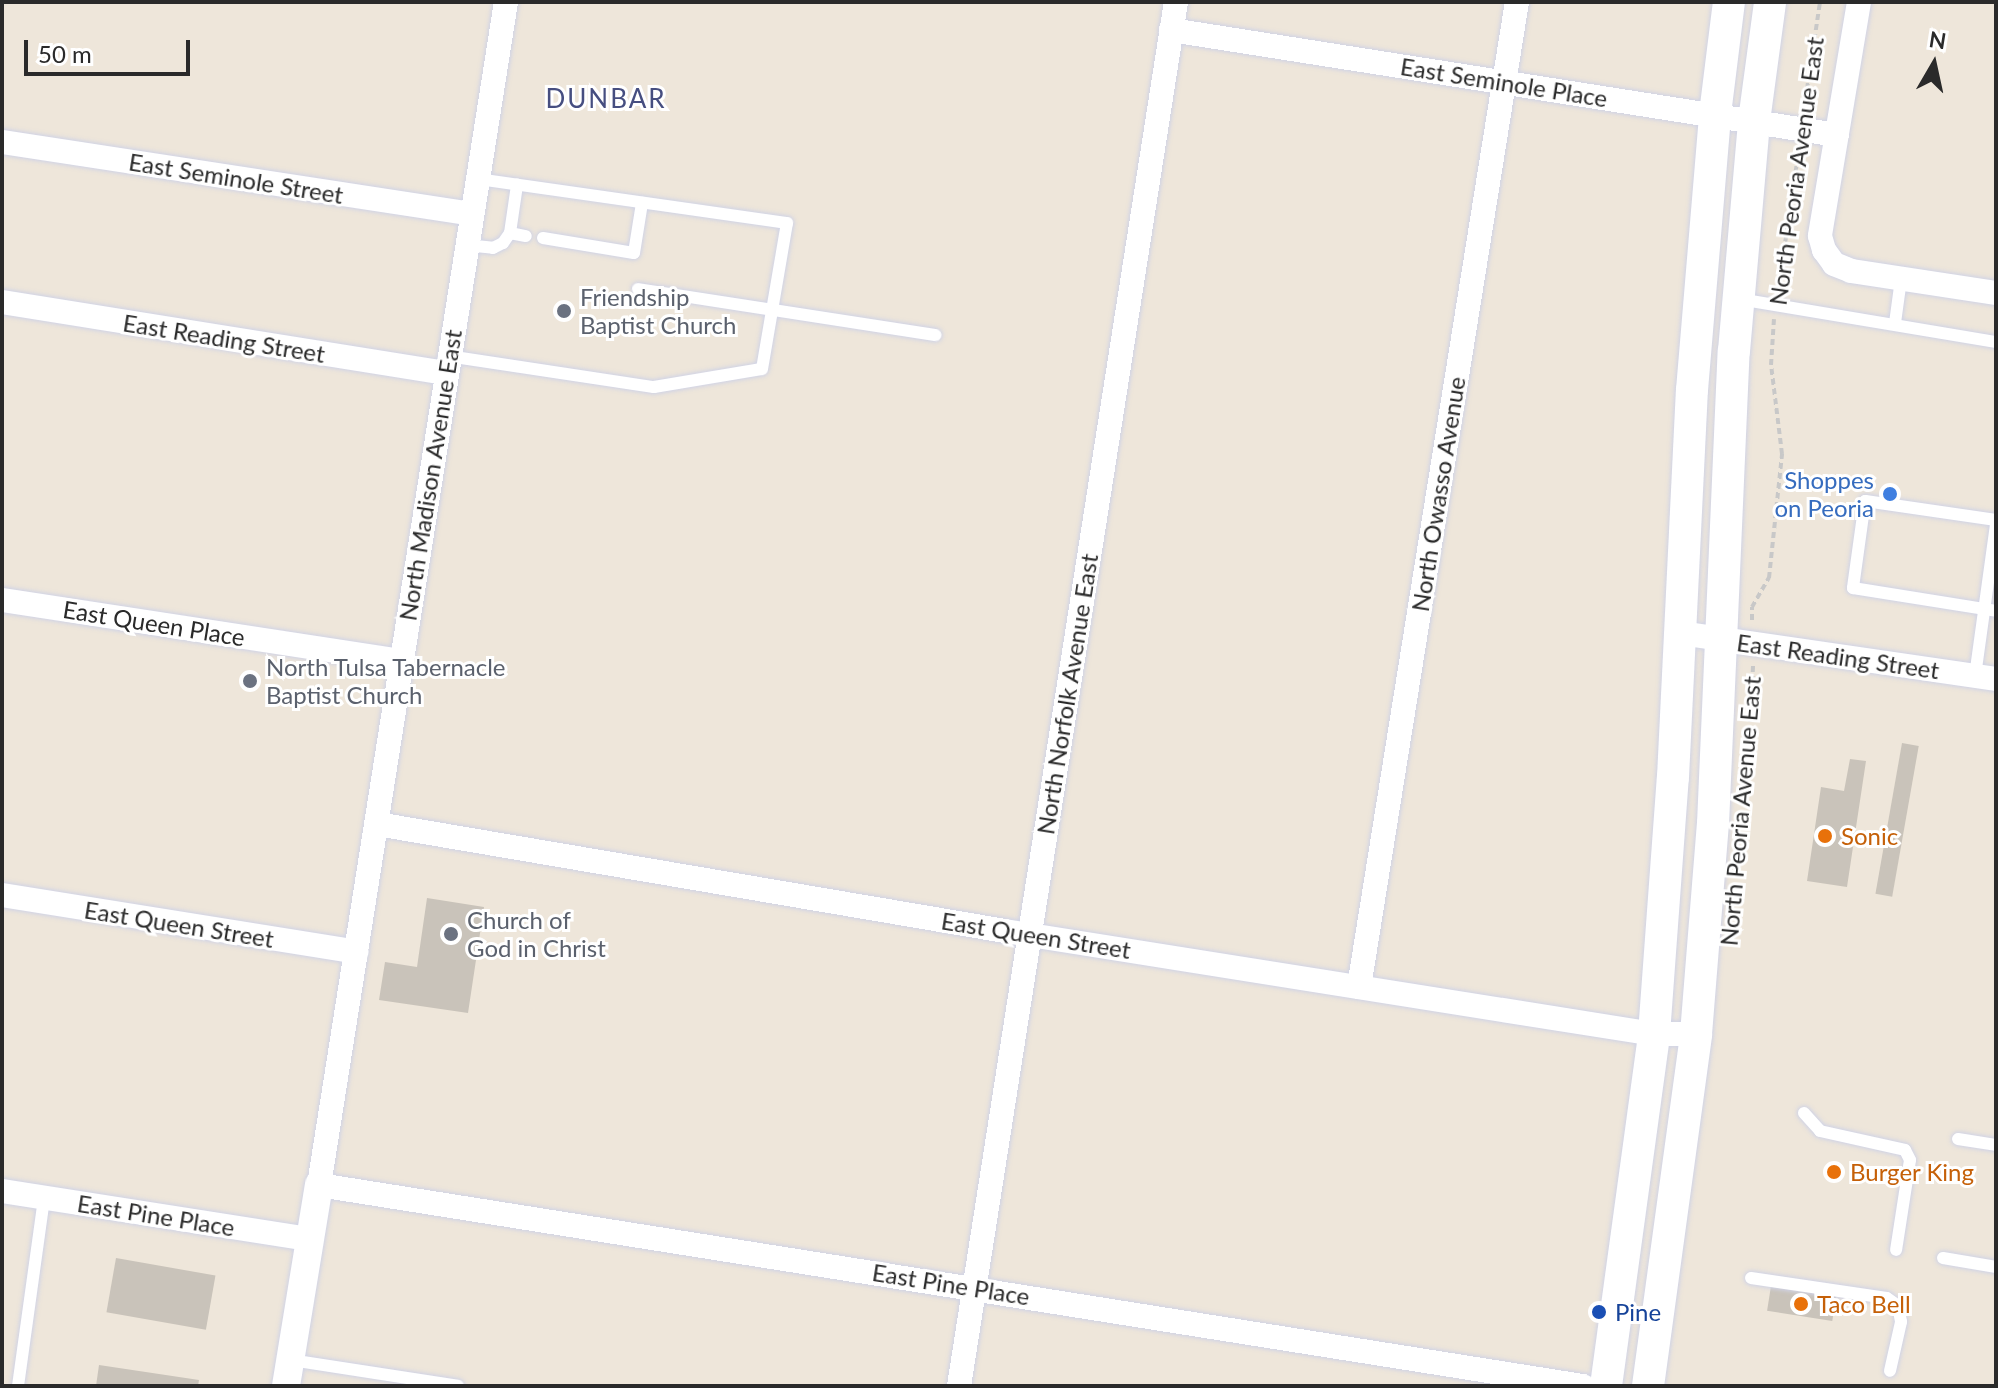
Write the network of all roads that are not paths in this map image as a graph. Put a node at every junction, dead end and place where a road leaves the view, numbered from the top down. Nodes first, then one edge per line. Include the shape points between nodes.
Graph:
1 (506, 2) edge
2 (1176, 2) edge
3 (1517, 2) edge
4 (1729, 2) edge
5 (1770, 2) edge
6 (1859, 2) edge
7 (1171, 30) junction
8 (1504, 82) junction
9 (1715, 114) junction
10 (1754, 121) junction
11 (1837, 135) junction
12 (2, 142) edge
13 (476, 179) junction
14 (517, 185) junction
15 (642, 203) junction
16 (471, 214) junction
17 (510, 233) junction
18 (526, 236) dead end
19 (543, 238) dead end
20 (466, 245) junction
21 (1901, 279) junction
22 (638, 289) dead end
23 (1996, 293) edge
24 (1738, 299) junction
25 (2, 302) edge
26 (772, 310) junction
27 (1895, 323) junction
28 (935, 335) dead end
29 (1996, 342) edge
30 (447, 365) junction
31 (1996, 523) edge
32 (2, 600) edge
33 (1990, 610) edge
34 (1681, 633) junction
35 (1736, 642) junction
36 (401, 661) junction
37 (1986, 678) edge
38 (377, 824) junction
39 (2, 895) edge
40 (1029, 935) junction
41 (356, 952) junction
42 (1359, 987) junction
43 (1654, 1034) junction
44 (1696, 1034) junction
45 (1804, 1113) dead end
46 (1958, 1139) dead end
47 (1996, 1145) edge
48 (319, 1185) junction
49 (2, 1191) edge
50 (44, 1198) junction
51 (310, 1239) junction
52 (1896, 1250) dead end
53 (1943, 1258) dead end
54 (1996, 1267) edge
55 (1751, 1278) dead end
56 (975, 1288) junction
57 (1890, 1371) dead end
58 (288, 1373) edge
59 (18, 1386) edge
60 (458, 1386) edge
61 (959, 1386) edge
62 (1583, 1386) edge
63 (1606, 1386) edge
64 (1648, 1386) edge

1 - 13 street, North Madison Avenue East
2 - 7 street, North Norfolk Avenue East
3 - 8 street, North Owasso Avenue
4 - 9 main road
5 - 10 main road, North Peoria Avenue East
6 - 11 street, North Peoria Avenue East
7 - 8 street, East Seminole Place
7 - 40 street, North Norfolk Avenue East
8 - 9 street, East Seminole Place
8 - 42 street, North Owasso Avenue
9 - 10 street, East Seminole Place
9 - 34 main road via 1692,390
10 - 11 street, East Seminole Place
10 - 24 main road, North Peoria Avenue East
11 - 21 street, North Peoria Avenue East via 1820,236 1824,250 1834,264 1851,271
12 - 16 street, East Seminole Street
13 - 14 lane
13 - 16 street, North Madison Avenue East
14 - 15 lane
14 - 17 lane
15 - 19 lane via 634,253
15 - 26 lane via 787,223
16 - 20 street, North Madison Avenue East
17 - 18 lane
17 - 20 lane via 493,248
20 - 30 street, North Madison Avenue East
21 - 23 street
21 - 27 lane
22 - 26 lane
24 - 27 lane
24 - 35 main road, North Peoria Avenue East
25 - 30 street, East Reading Street
26 - 28 lane
26 - 30 lane via 762,369 654,387
27 - 29 lane
30 - 36 street, North Madison Avenue East
31 - 33 lane
31 - 33 lane via 1865,501 1853,588
32 - 36 street, East Queen Place
33 - 37 lane
34 - 35 street, East Reading Street
34 - 43 main road
35 - 37 street, East Reading Street
35 - 44 main road, North Peoria Avenue East via 1713,824
36 - 38 street, North Madison Avenue East
38 - 40 street, East Queen Street
38 - 41 street, North Madison Avenue East
39 - 41 street, East Queen Street
40 - 42 street, East Queen Street
40 - 56 street, North Norfolk Avenue East
41 - 48 street, North Madison Avenue East
42 - 43 street, East Queen Street
43 - 44 street, East Queen Street
43 - 63 main road
44 - 64 main road, North Peoria Avenue East
45 - 52 lane via 1820,1131 1905,1150 1910,1160
46 - 47 lane
48 - 51 street
48 - 56 street, East Pine Place
49 - 50 street, East Pine Place
50 - 51 street, East Pine Place
50 - 59 lane
51 - 58 street
53 - 54 lane
55 - 57 lane via 1887,1298 1898,1306 1901,1322
56 - 61 street, North Norfolk Avenue East
56 - 62 street, East Pine Place
58 - 60 lane

